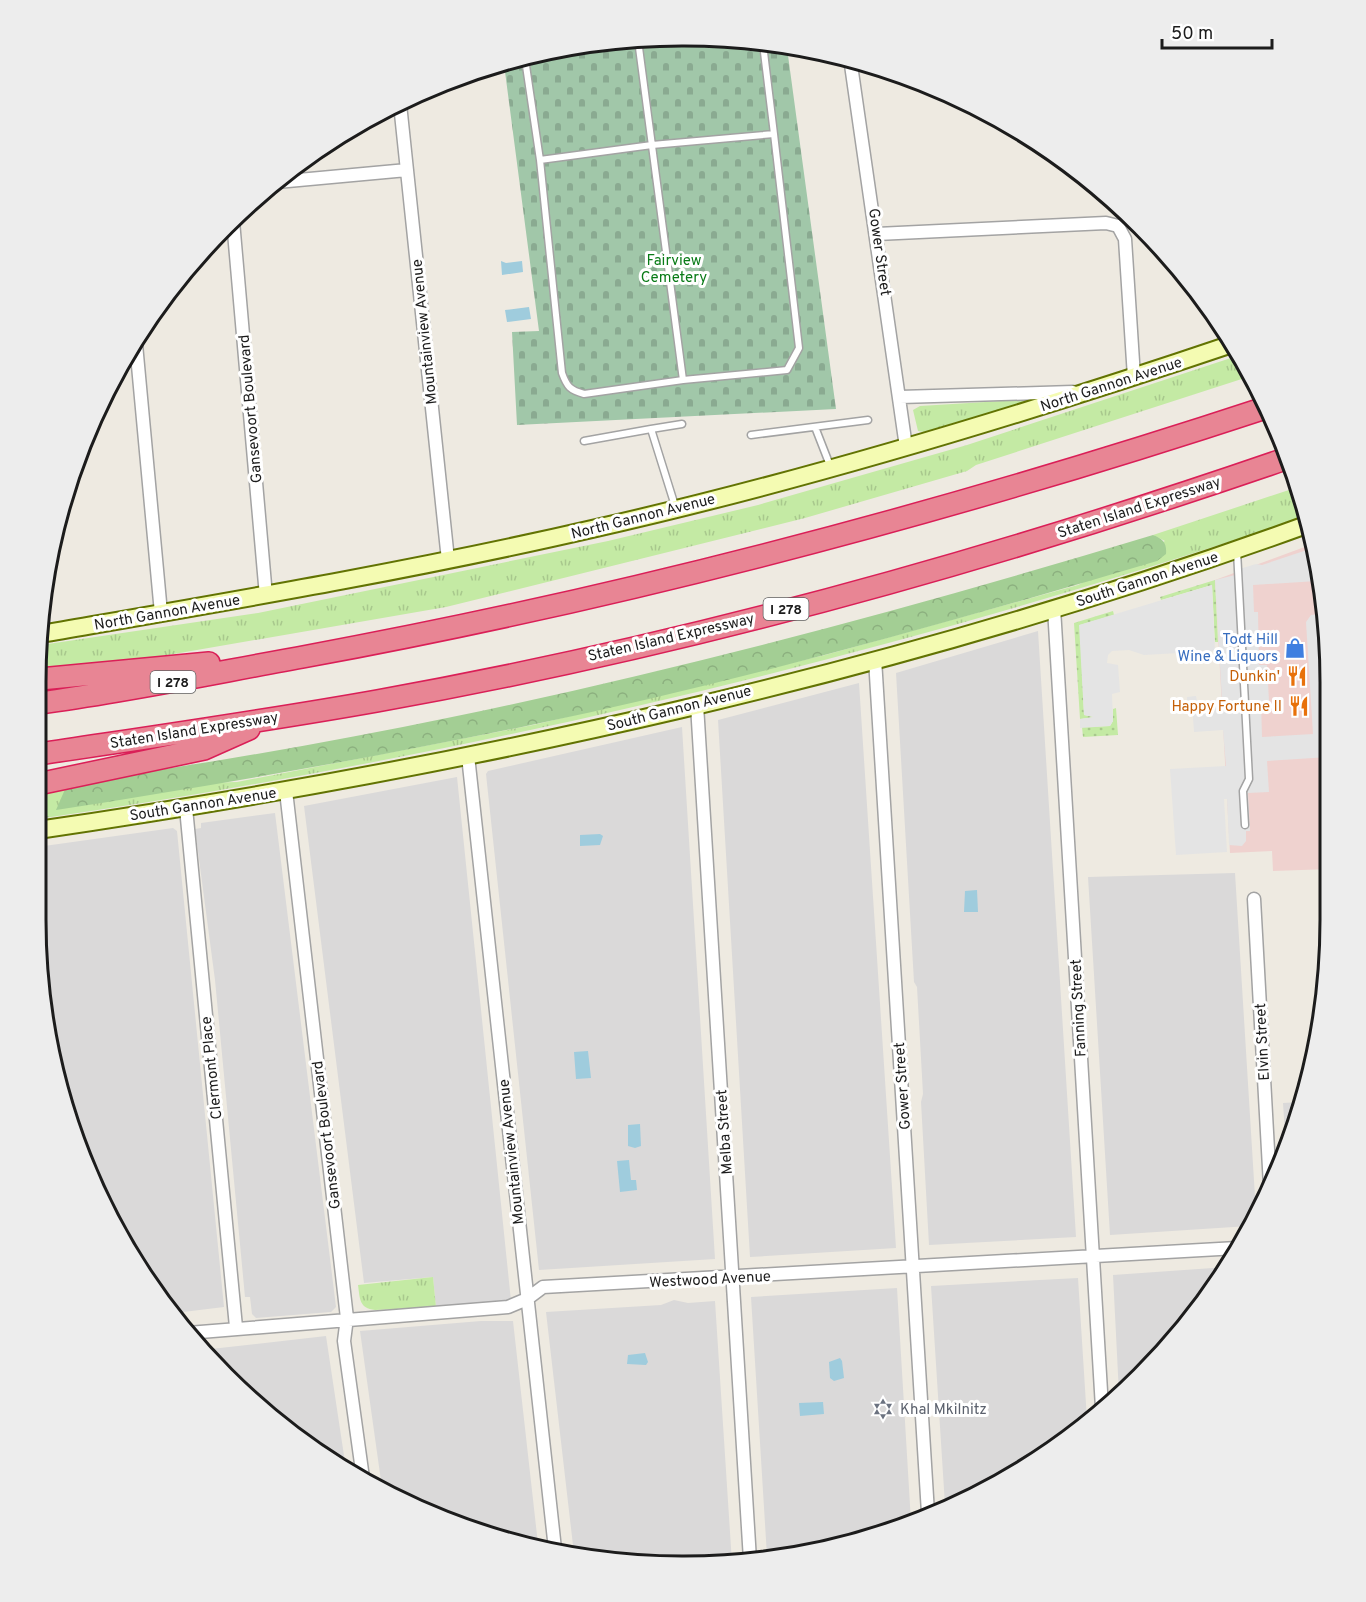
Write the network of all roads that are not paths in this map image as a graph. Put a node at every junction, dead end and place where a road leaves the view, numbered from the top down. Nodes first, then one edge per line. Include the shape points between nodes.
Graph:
1 (639, 48) edge
2 (764, 52) edge
3 (526, 66) edge
4 (852, 69) edge
5 (401, 112) edge
6 (774, 134) junction
7 (652, 145) junction
8 (540, 160) junction
9 (407, 170) junction
10 (293, 181) edge
11 (234, 232) edge
12 (877, 234) junction
13 (1223, 347) edge
14 (137, 357) edge
15 (1134, 377) junction
16 (682, 380) junction
17 (1092, 392) junction
18 (900, 397) junction
19 (1258, 410) edge
20 (868, 420) dead end
21 (682, 424) dead end
22 (815, 427) junction
23 (651, 429) junction
24 (751, 435) dead end
25 (584, 441) dead end
26 (906, 447) junction
27 (1279, 461) edge
28 (831, 468) junction
29 (676, 509) junction
30 (1300, 527) edge
31 (1237, 550) junction
32 (448, 560) junction
33 (266, 596) junction
34 (1054, 608) junction
35 (161, 613) junction
36 (49, 633) edge
37 (306, 656) junction
38 (875, 659) junction
39 (47, 678) edge
40 (47, 702) edge
41 (697, 705) junction
42 (273, 718) junction
43 (47, 753) edge
44 (468, 756) junction
45 (47, 782) edge
46 (286, 791) junction
47 (186, 808) junction
48 (1245, 825) dead end
49 (47, 829) edge
50 (1254, 899) dead end
51 (1269, 1168) edge
52 (1227, 1249) edge
53 (1093, 1256) junction
54 (914, 1267) junction
55 (733, 1278) junction
56 (527, 1299) junction
57 (347, 1318) junction
58 (236, 1327) junction
59 (198, 1332) edge
60 (1101, 1399) edge
61 (362, 1468) edge
62 (928, 1507) edge
63 (554, 1542) edge
64 (749, 1552) edge

1 - 7 lane
2 - 6 lane
3 - 8 lane
4 - 12 street, Gower Street
5 - 9 street, Mountainview Avenue
6 - 7 lane
6 - 16 lane via 799,348 788,370
7 - 8 lane
7 - 16 lane
8 - 16 lane via 562,374 567,387 584,394
9 - 10 street
9 - 32 street, Mountainview Avenue
11 - 33 street, Gansevoort Boulevard
12 - 15 street via 1106,223 1118,226 1125,238
12 - 18 street, Gower Street
13 - 15 street, North Gannon Avenue
14 - 35 street
15 - 17 street, North Gannon Avenue
17 - 18 street
17 - 26 street, North Gannon Avenue
18 - 26 street, Gower Street
19 - 37 highway, I 278 via 967,501 730,564 514,615
20 - 22 lane
21 - 23 lane
22 - 24 lane
22 - 28 lane
23 - 25 lane
23 - 29 lane
26 - 28 street, North Gannon Avenue
27 - 42 highway, Staten Island Expressway / I 278 via 993,552 750,619 483,680
28 - 29 street, North Gannon Avenue
29 - 32 street, North Gannon Avenue
30 - 31 street, South Gannon Avenue
31 - 34 street, South Gannon Avenue
31 - 48 lane via 1249,779 1243,791
32 - 33 street, North Gannon Avenue
33 - 35 street, North Gannon Avenue
34 - 38 street, South Gannon Avenue
34 - 53 street, Fanning Street
35 - 36 street, North Gannon Avenue
37 - 39 highway
37 - 40 highway, I 278
38 - 41 street, South Gannon Avenue
38 - 54 street, Gower Street
41 - 44 street, South Gannon Avenue
41 - 55 street, Melba Street
42 - 43 highway, Staten Island Expressway / I 278
42 - 45 highway via 204,749
44 - 46 street, South Gannon Avenue
44 - 56 street, Mountainview Avenue
46 - 47 street, South Gannon Avenue
46 - 57 street, Gansevoort Boulevard
47 - 49 street, South Gannon Avenue
47 - 58 street, Clermont Place
50 - 51 street, Elvin Street
52 - 53 street, Westwood Avenue
53 - 54 street, Westwood Avenue
53 - 60 street, Fanning Street
54 - 55 street, Westwood Avenue
54 - 62 street, Gower Street
55 - 56 street, Westwood Avenue via 543,1287
55 - 64 street, Melba Street
56 - 57 street, Westwood Avenue via 508,1307
56 - 63 street, Mountainview Avenue
57 - 58 street, Westwood Avenue
57 - 61 street, Gansevoort Boulevard via 344,1341
58 - 59 street, Westwood Avenue

